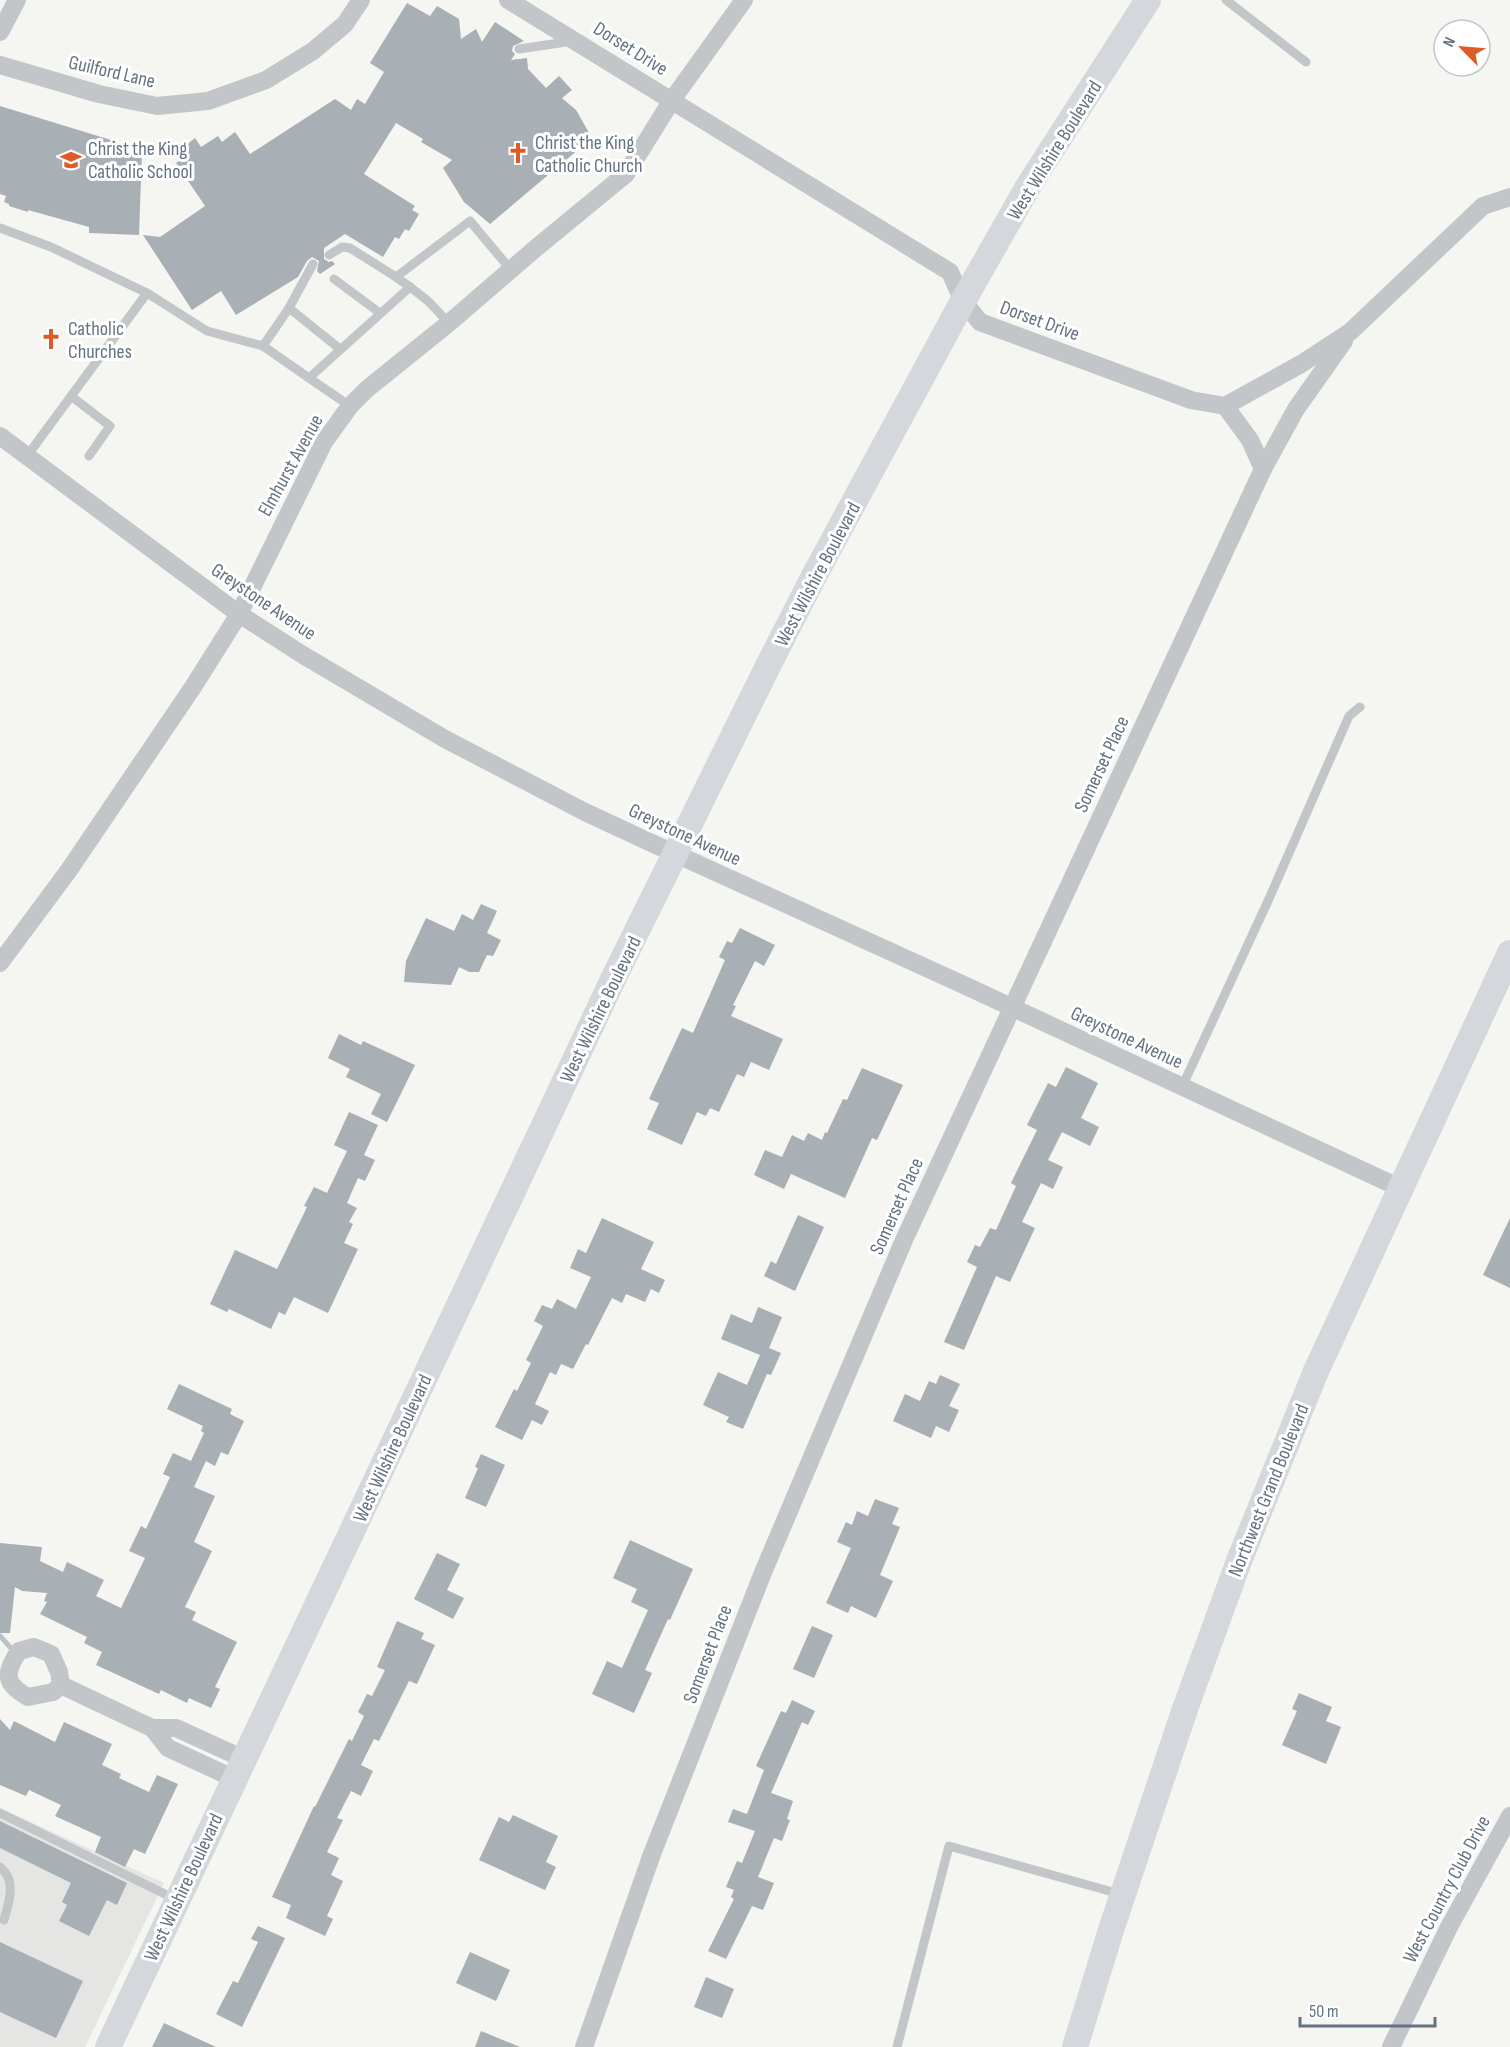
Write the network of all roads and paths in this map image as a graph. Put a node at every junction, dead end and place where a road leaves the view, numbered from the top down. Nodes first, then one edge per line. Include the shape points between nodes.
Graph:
1 (17, 0) edge
2 (361, 0) edge
3 (508, 0) edge
4 (744, 0) edge
5 (1148, 0) edge
6 (1226, 0) edge
7 (0, 32) edge
8 (575, 41) junction
9 (519, 49) dead end
10 (1306, 62) dead end
11 (0, 65) edge
12 (672, 100) junction
13 (1510, 197) edge
14 (0, 228) edge
15 (329, 255) dead end
16 (313, 264) dead end
17 (511, 270) junction
18 (396, 277) junction
19 (334, 279) dead end
20 (410, 287) junction
21 (147, 293) junction
22 (963, 301) junction
23 (289, 308) junction
24 (380, 314) junction
25 (449, 323) junction
26 (1350, 332) junction
27 (263, 346) junction
28 (340, 349) junction
29 (309, 378) junction
30 (71, 396) junction
31 (350, 406) junction
32 (1225, 406) junction
33 (0, 436) edge
34 (27, 456) junction
35 (89, 456) dead end
36 (1263, 469) junction
37 (238, 614) junction
38 (1360, 707) dead end
39 (675, 854) junction
40 (1510, 953) edge
41 (0, 963) edge
42 (1012, 1008) junction
43 (1182, 1087) junction
44 (1400, 1188) junction
45 (61, 1685) dead end
46 (239, 1769) junction
47 (0, 1813) edge
48 (1510, 1816) edge
49 (0, 1867) edge
50 (1123, 1895) junction
51 (177, 1900) junction
52 (4, 1920) dead end
53 (108, 2047) edge
54 (584, 2047) edge
55 (897, 2047) edge
56 (1075, 2047) edge
57 (1391, 2047) edge

1 - 7 street
2 - 11 street, Guilford Lane via 345,24 313,51 266,80 208,100 157,106 99,94
3 - 8 street, Dorset Drive
4 - 12 street, Elmhurst Avenue
5 - 22 street, West Wilshire Boulevard via 1029,185
6 - 10 lane
8 - 9 lane
8 - 12 street, Dorset Drive
12 - 17 street, Elmhurst Avenue via 626,174
12 - 22 street, Dorset Drive via 950,272
13 - 26 street via 1483,206
14 - 21 lane via 51,247
15 - 18 lane via 342,247 350,248
16 - 23 lane
17 - 18 lane via 470,221
17 - 25 street, Elmhurst Avenue
18 - 20 lane
19 - 24 lane
20 - 24 lane
20 - 25 lane
21 - 27 lane via 207,331
21 - 30 lane
22 - 32 street, Dorset Drive via 980,322 1191,400
22 - 39 street, West Wilshire Boulevard via 814,576
23 - 27 lane
23 - 28 lane
24 - 28 lane
25 - 31 street, Elmhurst Avenue
26 - 32 street
26 - 36 street, Somerset Place via 1296,410
27 - 29 lane
28 - 29 lane
29 - 31 lane
30 - 34 lane
30 - 35 lane via 110,426
31 - 37 street, Elmhurst Avenue via 324,442
32 - 36 street via 1250,440
33 - 34 street, Greystone Avenue
34 - 37 street, Greystone Avenue
36 - 42 street, Somerset Place
37 - 39 street, Greystone Avenue via 445,739
37 - 41 street, Elmhurst Avenue via 69,870
38 - 43 lane via 1349,716
39 - 42 street, Greystone Avenue
39 - 46 street, West Wilshire Boulevard
40 - 44 street, Northwest Grand Boulevard
42 - 43 street, Greystone Avenue
42 - 54 street, Somerset Place via 904,1240 764,1570 652,1854
43 - 44 street, Greystone Avenue
44 - 50 street, Northwest Grand Boulevard via 1309,1388 1239,1561
45 - 46 street via 152,1728 176,1728
46 - 51 street, West Wilshire Boulevard
47 - 51 lane
48 - 57 street, West Country Club Drive via 1449,1927
49 - 52 lane via 11,1885
50 - 55 lane via 949,1846
50 - 56 street, Northwest Grand Boulevard
51 - 53 street, West Wilshire Boulevard

